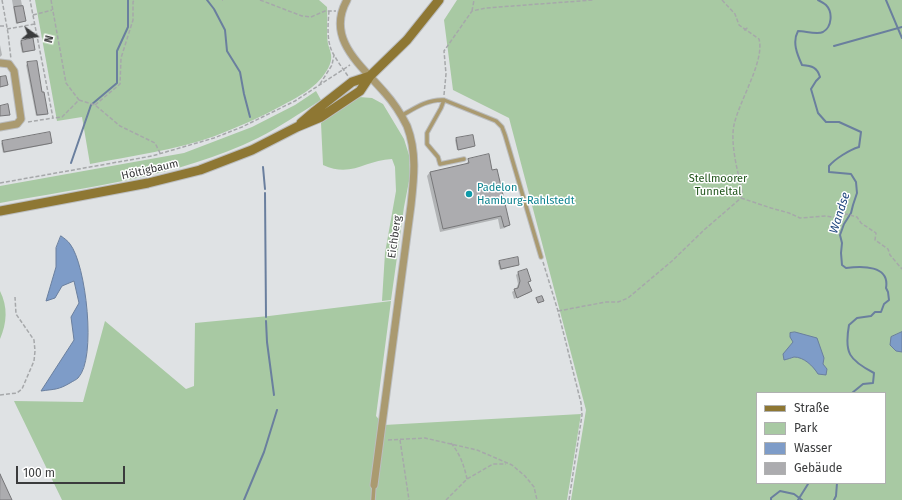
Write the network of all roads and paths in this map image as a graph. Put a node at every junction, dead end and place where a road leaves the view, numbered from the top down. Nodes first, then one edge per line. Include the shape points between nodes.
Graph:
1 (2, 0) edge
2 (30, 0) edge
3 (51, 0) edge
4 (134, 0) edge
5 (260, 0) edge
6 (347, 0) edge
7 (439, 0) edge
8 (474, 0) edge
9 (593, 0) edge
10 (722, 0) edge
11 (52, 10) junction
12 (472, 11) junction
13 (33, 15) junction
14 (35, 24) junction
15 (0, 26) edge
16 (748, 27) dead end
17 (7, 28) junction
18 (744, 30) junction
19 (334, 55) junction
20 (357, 62) junction
21 (0, 63) edge
22 (10, 64) junction
23 (343, 69) junction
24 (370, 76) junction
25 (352, 82) junction
26 (319, 85) junction
27 (79, 100) junction
28 (444, 100) junction
29 (95, 105) junction
30 (401, 116) junction
31 (53, 118) junction
32 (20, 122) junction
33 (297, 127) junction
34 (0, 128) edge
35 (160, 153) junction
36 (464, 159) dead end
37 (0, 183) edge
38 (741, 198) junction
39 (0, 211) edge
40 (542, 257) joint
41 (902, 269) edge
42 (15, 297) dead end
43 (558, 311) junction
44 (0, 395) edge
45 (385, 440) dead end
46 (400, 440) junction
47 (451, 443) junction
48 (508, 464) junction
49 (467, 479) junction
50 (374, 485) joint
51 (372, 500) edge
52 (408, 500) edge
53 (446, 500) edge
54 (537, 500) edge
55 (569, 500) edge

1 - 17 path
2 - 13 path
3 - 11 path
4 - 29 path via 133,20 121,58 120,84
5 - 19 path via 302,16 311,17 329,11 330,42
6 - 20 street, Eichberg via 340,23 341,34
7 - 24 main road, Höltigbaum via 406,40
8 - 12 path
9 - 12 path
10 - 18 path via 735,14 739,26
11 - 13 path
11 - 27 path via 66,83
12 - 28 path via 444,51
13 - 14 path
14 - 17 path
14 - 31 path
15 - 17 path
16 - 18 path
17 - 22 path
18 - 38 path via 759,39 760,45 753,72 737,113 732,138
19 - 23 path
19 - 26 path via 332,65
20 - 23 path
20 - 24 street, Eichberg
21 - 22 street
22 - 32 street via 14,71
23 - 25 path
23 - 26 path
24 - 25 main road, Höltigbaum
24 - 30 street, Eichberg via 392,101
24 - 33 main road, Höltigbaum via 360,91 349,99 321,117
25 - 33 main road, Höltigbaum
26 - 35 path via 295,101 242,127 214,138
27 - 29 path
27 - 31 path via 62,116
28 - 30 lane via 434,100
28 - 36 lane via 426,133 427,144 438,157 440,164
28 - 40 lane via 496,121 502,127
29 - 35 path via 120,126 155,143
30 - 50 street, Eichberg via 412,144 414,179
31 - 32 path
32 - 34 street
33 - 39 main road, Höltigbaum via 252,150 200,170 122,189
35 - 37 path
38 - 41 path via 789,212 800,218 842,218 846,214 857,217 876,234 875,240 888,249
38 - 43 path via 628,298 618,302
40 - 43 path
42 - 44 path via 16,314 34,340 34,362 22,390
43 - 55 path via 582,414
45 - 46 path
46 - 47 path via 425,438
46 - 52 path
47 - 48 path via 477,450
47 - 49 path via 458,452
48 - 49 path via 493,464
48 - 54 path via 525,476 534,487
49 - 53 path
50 - 51 lane, Eichberg

